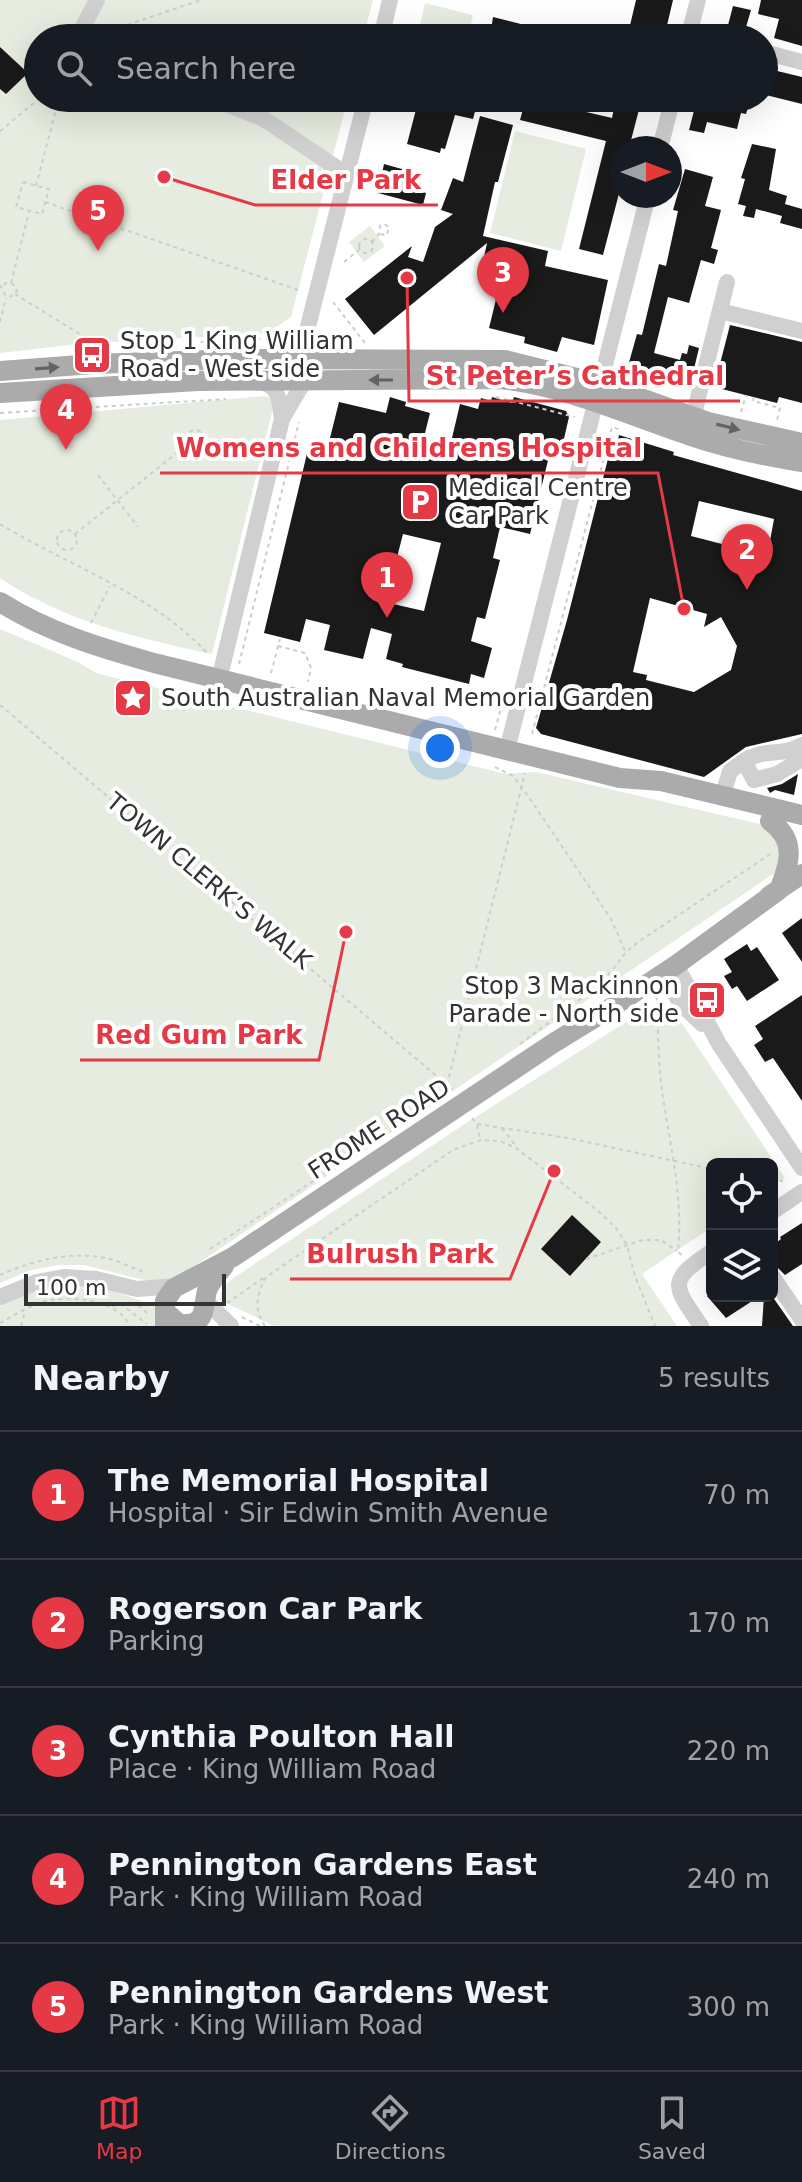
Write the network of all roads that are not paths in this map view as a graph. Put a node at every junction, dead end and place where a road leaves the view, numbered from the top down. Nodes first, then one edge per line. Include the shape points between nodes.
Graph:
1 (97, 0) edge
2 (390, 0) edge
3 (697, 0) edge
4 (84, 24) edge
5 (384, 24) edge
6 (691, 24) edge
7 (778, 56) edge
8 (802, 62) edge
9 (246, 112) edge
10 (362, 112) edge
11 (669, 112) edge
12 (663, 136) edge
13 (346, 174) junction
14 (645, 208) edge
15 (727, 282) dead end
16 (720, 311) junction
17 (802, 331) edge
18 (300, 358) junction
19 (0, 371) edge
20 (258, 380) junction
21 (305, 380) junction
22 (0, 393) edge
23 (599, 393) junction
24 (693, 418) junction
25 (282, 419) junction
26 (802, 443) edge
27 (802, 462) edge
28 (0, 602) edge
29 (219, 680) junction
30 (802, 745) edge
31 (768, 752) junction
32 (501, 759) junction
33 (802, 759) edge
34 (744, 761) junction
35 (777, 774) junction
36 (620, 778) junction
37 (723, 795) junction
38 (802, 815) edge
39 (770, 821) junction
40 (802, 828) edge
41 (802, 874) edge
42 (779, 890) junction
43 (664, 973) junction
44 (802, 1168) edge
45 (802, 1192) edge
46 (778, 1208) edge
47 (706, 1255) edge
48 (233, 1257) junction
49 (136, 1284) junction
50 (178, 1285) junction
51 (778, 1285) edge
52 (0, 1297) edge
53 (211, 1302) junction
54 (160, 1320) edge
55 (802, 1320) edge
56 (190, 1325) edge
57 (218, 1326) edge
58 (231, 1326) edge
59 (701, 1326) edge

1 - 4 street
2 - 5 street
3 - 6 street
7 - 8 street
9 - 13 street
10 - 13 street
11 - 12 street
13 - 18 street
14 - 23 street
15 - 16 street
16 - 17 street
16 - 24 street
19 -> 18 main road
18 - 20 main road via 288,372
18 - 23 main road via 505,360
20 - 21 main road
20 - 22 main road
20 - 25 street via 274,387
23 -> 21 main road via 500,379
21 - 25 street
23 - 24 main road
23 - 27 main road via 691,436
23 - 32 street
24 -> 26 main road
25 - 29 street
28 - 29 main road via 93,646
29 - 32 main road
30 - 31 street via 788,752
31 - 34 street
31 - 35 street
32 - 36 main road
33 - 35 street
34 - 35 street via 754,780
34 - 37 street via 730,771
36 - 37 main road
36 - 39 main road via 659,794
37 - 38 main road
39 - 40 main road
39 - 42 main road via 783,833 790,852
41 - 42 main road, FROME ROAD
42 - 43 main road, FROME ROAD via 718,921
43 - 44 street via 717,1040
43 - 48 main road, FROME ROAD via 610,993 552,1044
45 - 46 street
47 - 59 street via 682,1273 678,1286
48 - 50 main road, FROME ROAD
48 - 53 main road, FROME ROAD via 212,1282
49 - 50 street
49 - 52 street via 64,1277
49 - 54 street
50 - 53 main road via 194,1286
50 - 54 main road via 166,1298
51 - 55 street
53 - 56 main road
53 - 58 street
54 - 56 main road
56 - 57 street

